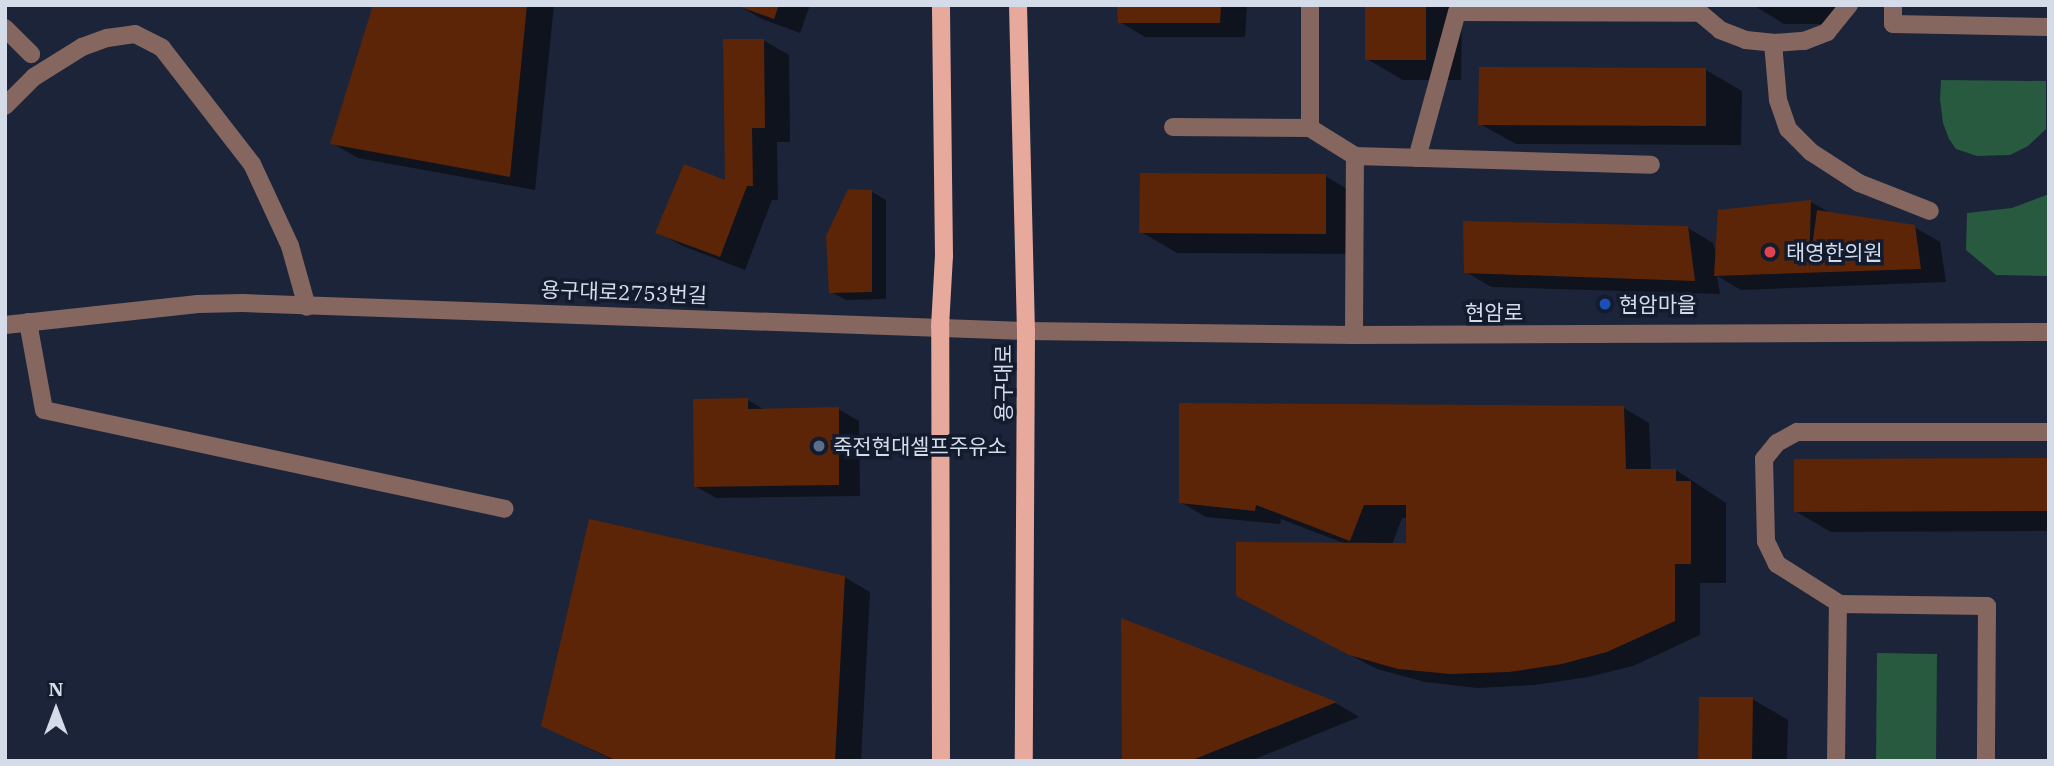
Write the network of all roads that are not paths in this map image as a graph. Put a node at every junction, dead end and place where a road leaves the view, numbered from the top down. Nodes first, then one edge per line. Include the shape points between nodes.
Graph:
1 (941, 5) edge
2 (1018, 5) edge
3 (1310, 5) edge
4 (1849, 5) edge
5 (1893, 5) edge
6 (1486, 8) edge
7 (1574, 9) edge
8 (1664, 9) edge
9 (2049, 27) edge
10 (5, 29) edge
11 (1773, 43) junction
12 (30, 54) dead end
13 (5, 106) edge
14 (1173, 127) dead end
15 (1310, 128) junction
16 (1355, 156) junction
17 (1417, 158) junction
18 (1651, 165) dead end
19 (1930, 211) dead end
20 (307, 307) junction
21 (28, 322) junction
22 (5, 325) edge
23 (940, 327) junction
24 (1026, 331) junction
25 (2049, 332) edge
26 (1354, 335) junction
27 (2049, 432) edge
28 (504, 509) dead end
29 (1840, 604) junction
30 (941, 761) edge
31 (1024, 761) edge
32 (1836, 761) edge
33 (1986, 761) edge

1 - 23 main road via 944,256
2 - 24 main road, 용구대로
3 - 15 street
4 - 11 street via 1827,32 1804,41
5 - 9 street via 1892,24
6 - 7 street
6 - 17 street via 1457,12
7 - 8 street
8 - 11 street via 1700,13 1720,30 1746,40
10 - 12 street
11 - 19 street via 1778,100 1787,129 1811,152 1859,183
13 - 20 street via 34,77 82,47 135,34 162,48 252,164 290,246
14 - 15 street
15 - 16 street
16 - 17 street
16 - 26 street
17 - 18 street
20 - 21 street, 용구대로2753번길 via 198,304
20 - 23 street, 용구대로2753번길
21 - 22 street, 용구대로2753번길
21 - 28 street via 44,410
23 - 24 street, 현암로
23 - 30 main road
24 - 26 street, 현암로
24 - 31 main road, 용구대로
25 - 26 street, 현암로
27 - 29 street via 1797,432 1777,443 1765,459 1766,541 1777,564
29 - 32 street
29 - 33 street via 1987,606

